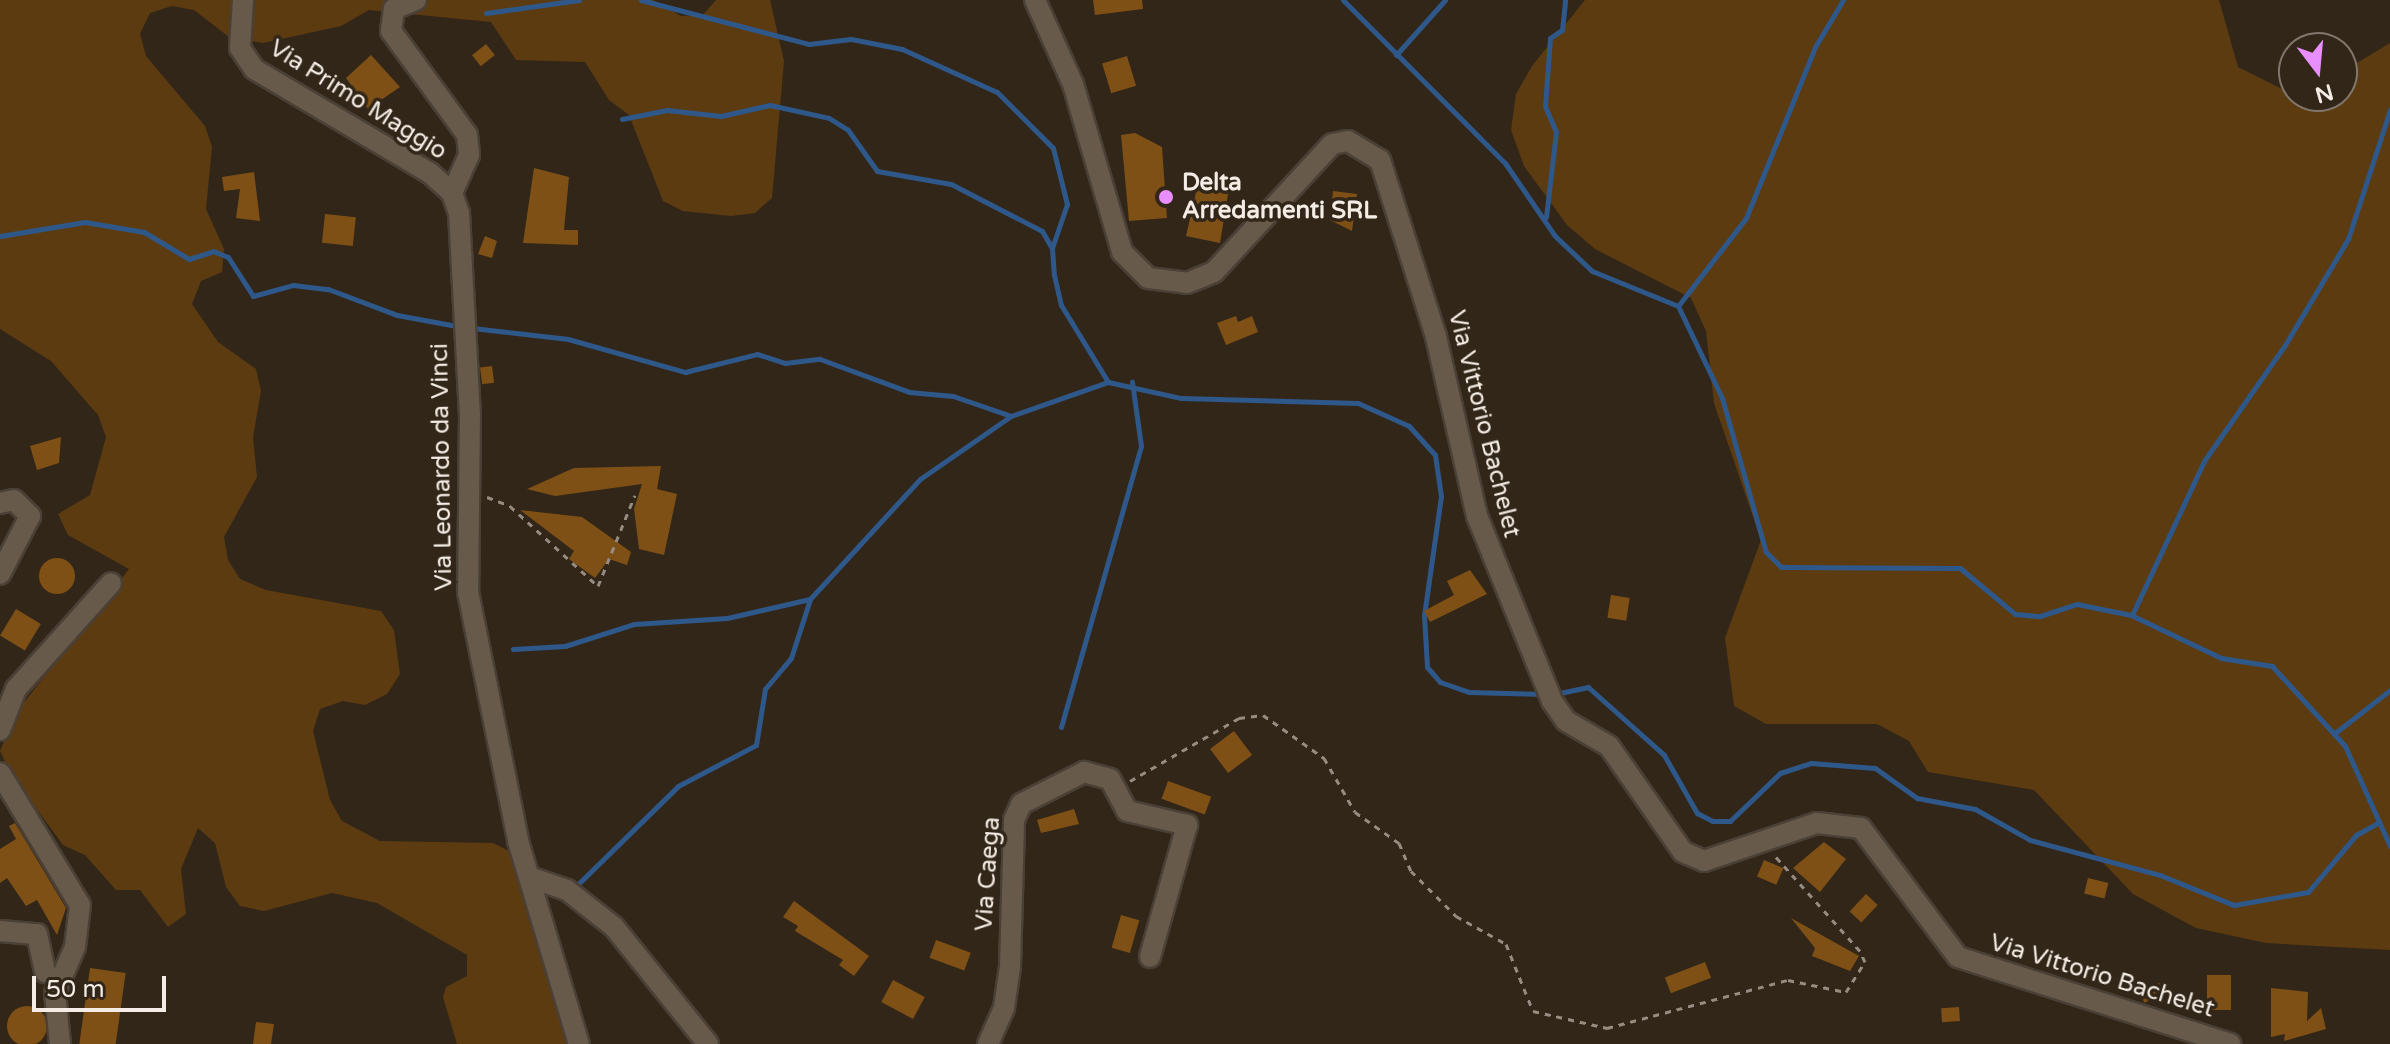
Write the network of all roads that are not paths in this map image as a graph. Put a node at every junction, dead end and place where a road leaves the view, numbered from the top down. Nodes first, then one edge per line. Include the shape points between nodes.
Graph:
1 (243, 0) edge
2 (416, 0) edge
3 (1035, 0) edge
4 (452, 193) junction
5 (0, 503) edge
6 (0, 574) edge
7 (111, 583) dead end
8 (0, 730) edge
9 (0, 773) edge
10 (532, 878) junction
11 (0, 931) edge
12 (1150, 957) dead end
13 (45, 972) dead end
14 (60, 1044) edge
15 (579, 1044) edge
16 (708, 1044) edge
17 (988, 1044) edge
18 (2230, 1044) edge

1 - 4 street, Via Primo Maggio via 240,48 254,69
2 - 4 street via 394,9 391,31 467,135 469,155
3 - 18 street, Via Vittorio Bachelet via 1073,84 1122,252 1148,278 1176,284 1214,272 1332,144 1348,141 1380,160 1436,337 1477,516 1552,701 1566,721 1609,746 1683,852 1704,861 1817,823 1861,828 1958,957
4 - 10 street, Via Leonardo da Vinci via 465,243 468,592 518,841
5 - 6 street via 14,500 30,516
7 - 8 street via 16,689
9 - 14 street via 80,905 75,947 55,993
10 - 15 street
10 - 16 street via 567,890 614,927
11 - 13 street via 37,934
12 - 17 street, Via Caega via 1187,825 1127,811 1116,788 1098,772 1084,772 1021,804 1004,1008

